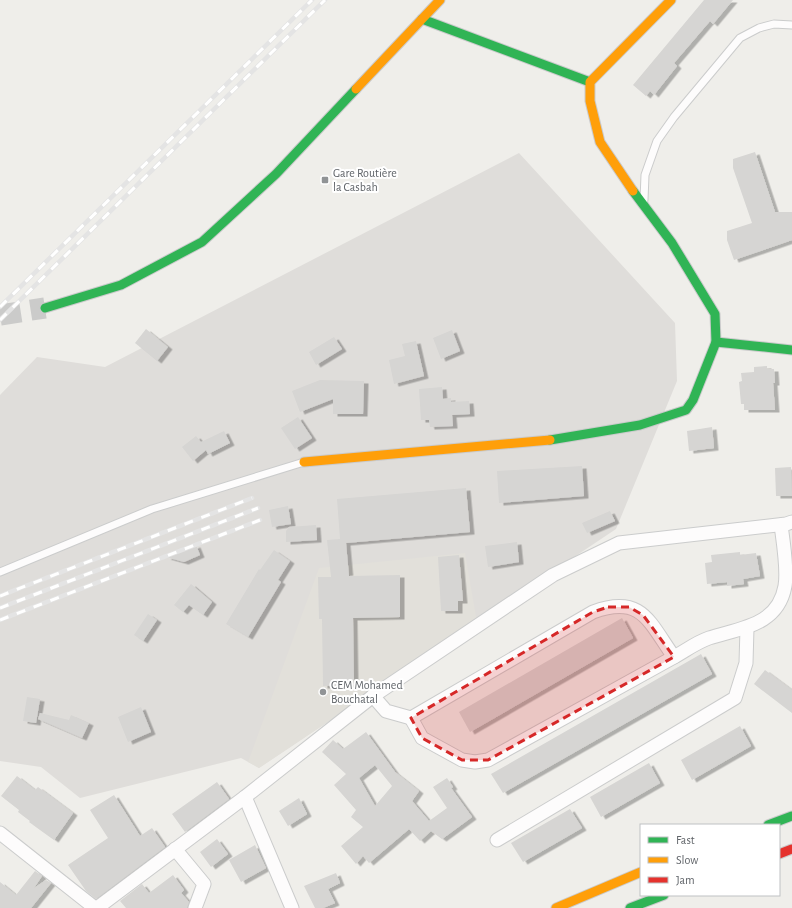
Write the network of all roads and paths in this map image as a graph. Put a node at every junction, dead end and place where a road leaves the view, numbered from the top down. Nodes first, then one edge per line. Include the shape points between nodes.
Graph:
1 (440, 0) edge
2 (671, 0) edge
3 (422, 19) junction
4 (792, 24) edge
5 (590, 82) junction
6 (644, 206) junction
7 (45, 308) tunnel mouth
8 (716, 342) junction
9 (792, 350) edge
10 (304, 462) joint
11 (786, 523) edge
12 (0, 572) edge
13 (747, 628) junction
14 (674, 657) junction
15 (373, 696) junction
16 (411, 718) junction
17 (245, 797) junction
18 (792, 816) edge
19 (771, 824) edge
20 (0, 833) edge
21 (497, 840) dead end
22 (175, 849) junction
23 (792, 849) edge
24 (780, 854) edge
25 (640, 872) edge
26 (661, 896) edge
27 (96, 908) edge
28 (195, 908) edge
29 (292, 908) edge
30 (556, 908) edge
31 (630, 908) edge

1 - 3 main road
2 - 5 main road
3 - 5 main road
3 - 7 main road via 276,174 202,242 121,285
4 - 6 lane via 774,24 759,28 740,38 674,117 657,141 645,175
5 - 6 main road via 590,101 600,142
6 - 8 main road via 672,243 715,314
8 - 9 main road
8 - 10 main road via 693,400 686,410 673,416 640,425 536,442
10 - 12 lane via 152,510
11 - 13 street via 785,586 780,601 763,621
11 - 15 street via 619,543 553,575
13 - 14 street via 708,638
13 - 21 street via 746,663 735,698
14 - 16 street via 488,760 462,760 422,738
14 - 16 street via 643,615 629,607 608,607 593,612
15 - 16 street via 386,711
15 - 17 street
17 - 22 street
17 - 29 street
18 - 19 main road
20 - 27 street
22 - 27 street
22 - 28 street via 204,884
23 - 24 main road
25 - 30 main road
26 - 31 main road

